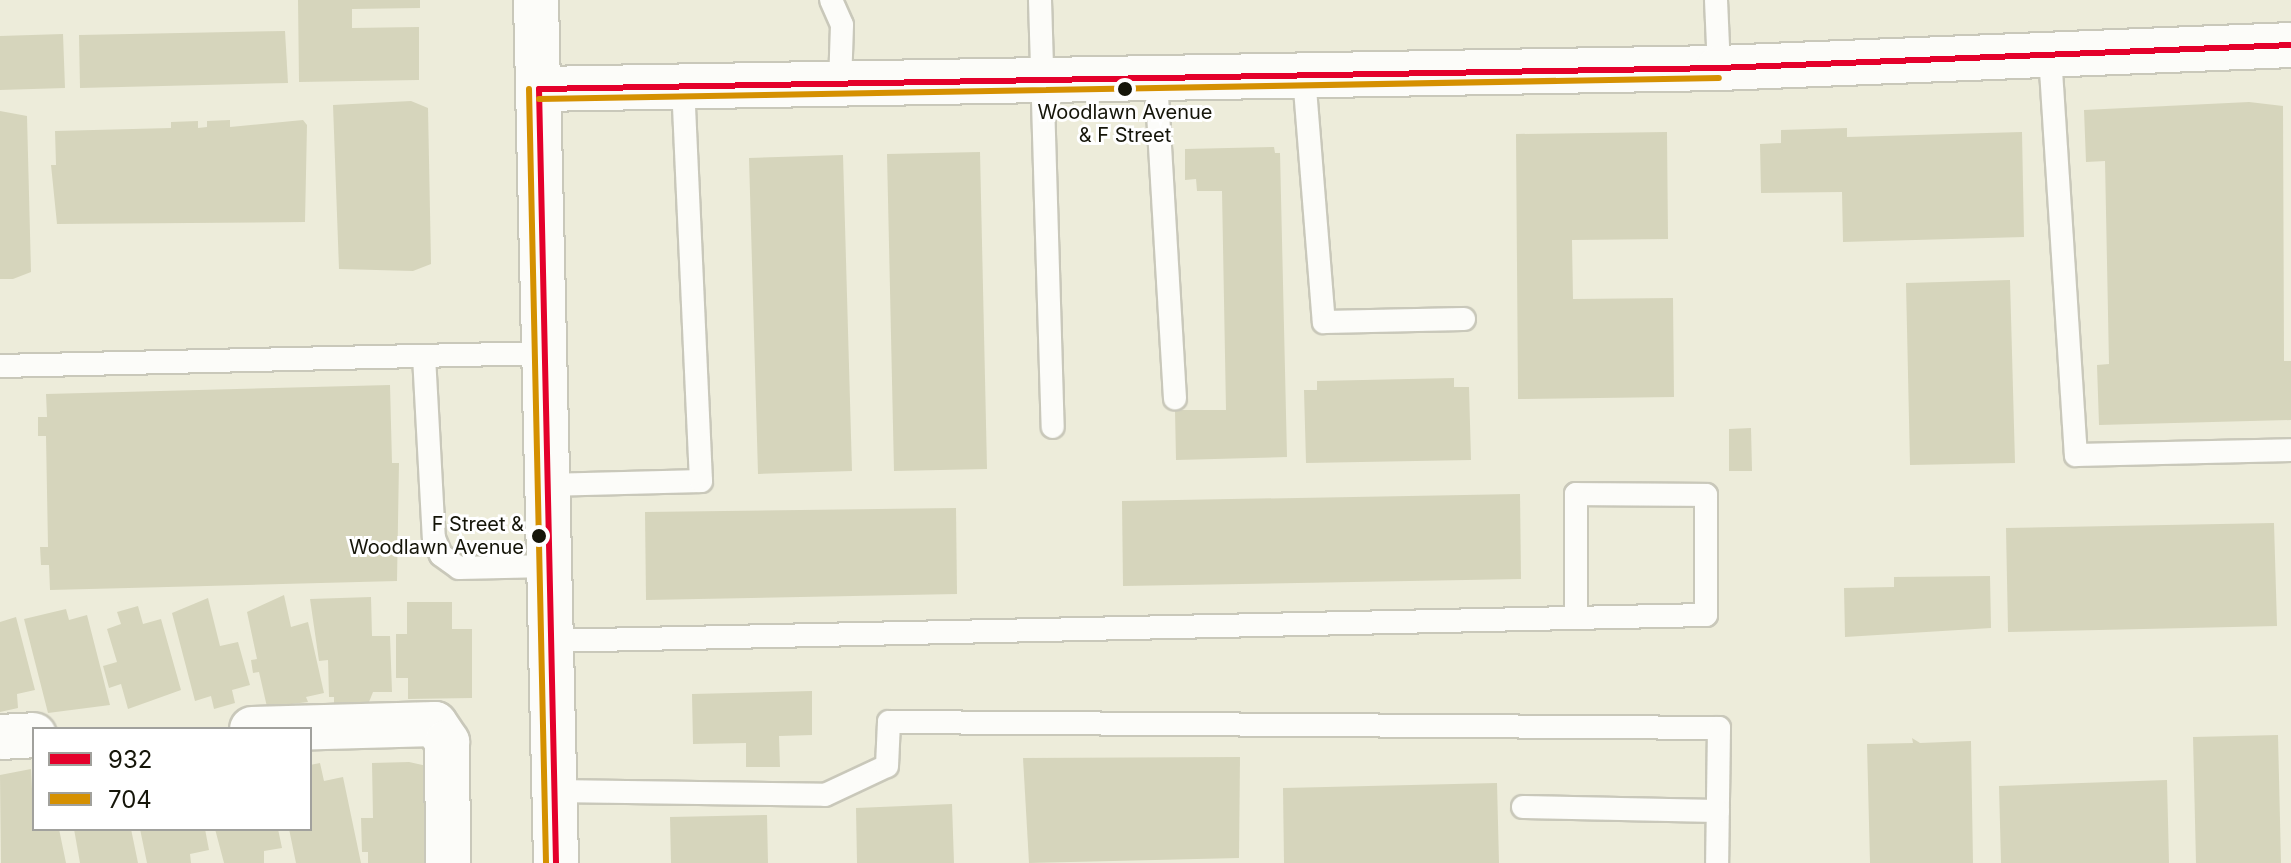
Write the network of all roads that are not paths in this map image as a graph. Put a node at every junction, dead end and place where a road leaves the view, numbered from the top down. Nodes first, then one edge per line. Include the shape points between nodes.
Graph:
1 (536, 0) edge
2 (831, 0) edge
3 (1040, 0) edge
4 (1716, 0) edge
5 (2291, 45) edge
6 (2050, 55) junction
7 (1719, 68) junction
8 (1304, 76) junction
9 (1156, 79) junction
10 (1039, 81) junction
11 (840, 85) junction
12 (683, 88) junction
13 (539, 89) junction
14 (1464, 319) dead end
15 (545, 353) junction
16 (424, 356) junction
17 (0, 366) edge
18 (1175, 398) dead end
19 (1053, 427) dead end
20 (2291, 450) edge
21 (547, 485) junction
22 (549, 566) junction
23 (1576, 617) junction
24 (551, 641) junction
25 (312, 727) edge
26 (32, 735) edge
27 (0, 737) edge
28 (554, 791) junction
29 (1523, 807) dead end
30 (1718, 811) junction
31 (448, 863) edge
32 (556, 863) edge
33 (1717, 863) edge

1 - 13 street
2 - 11 lane via 842,25
3 - 10 lane
4 - 7 lane
5 - 6 street
6 - 7 street
6 - 20 lane via 2076,455
7 - 8 street
8 - 9 street
8 - 14 lane via 1324,322
9 - 10 street
9 - 18 lane
10 - 11 street
10 - 19 lane
11 - 12 street
12 - 13 street
12 - 21 lane via 701,481
13 - 15 street
15 - 16 lane
15 - 21 street
16 - 17 lane
16 - 22 lane via 434,538 441,555 459,568
21 - 22 street
22 - 24 street
23 - 23 lane via 1706,615 1706,495 1576,494
23 - 24 lane
24 - 28 street
25 - 31 street via 435,724 447,742
26 - 27 street
28 - 30 lane via 825,795 887,766 889,722 1719,728
28 - 32 street
29 - 30 lane
30 - 33 lane

